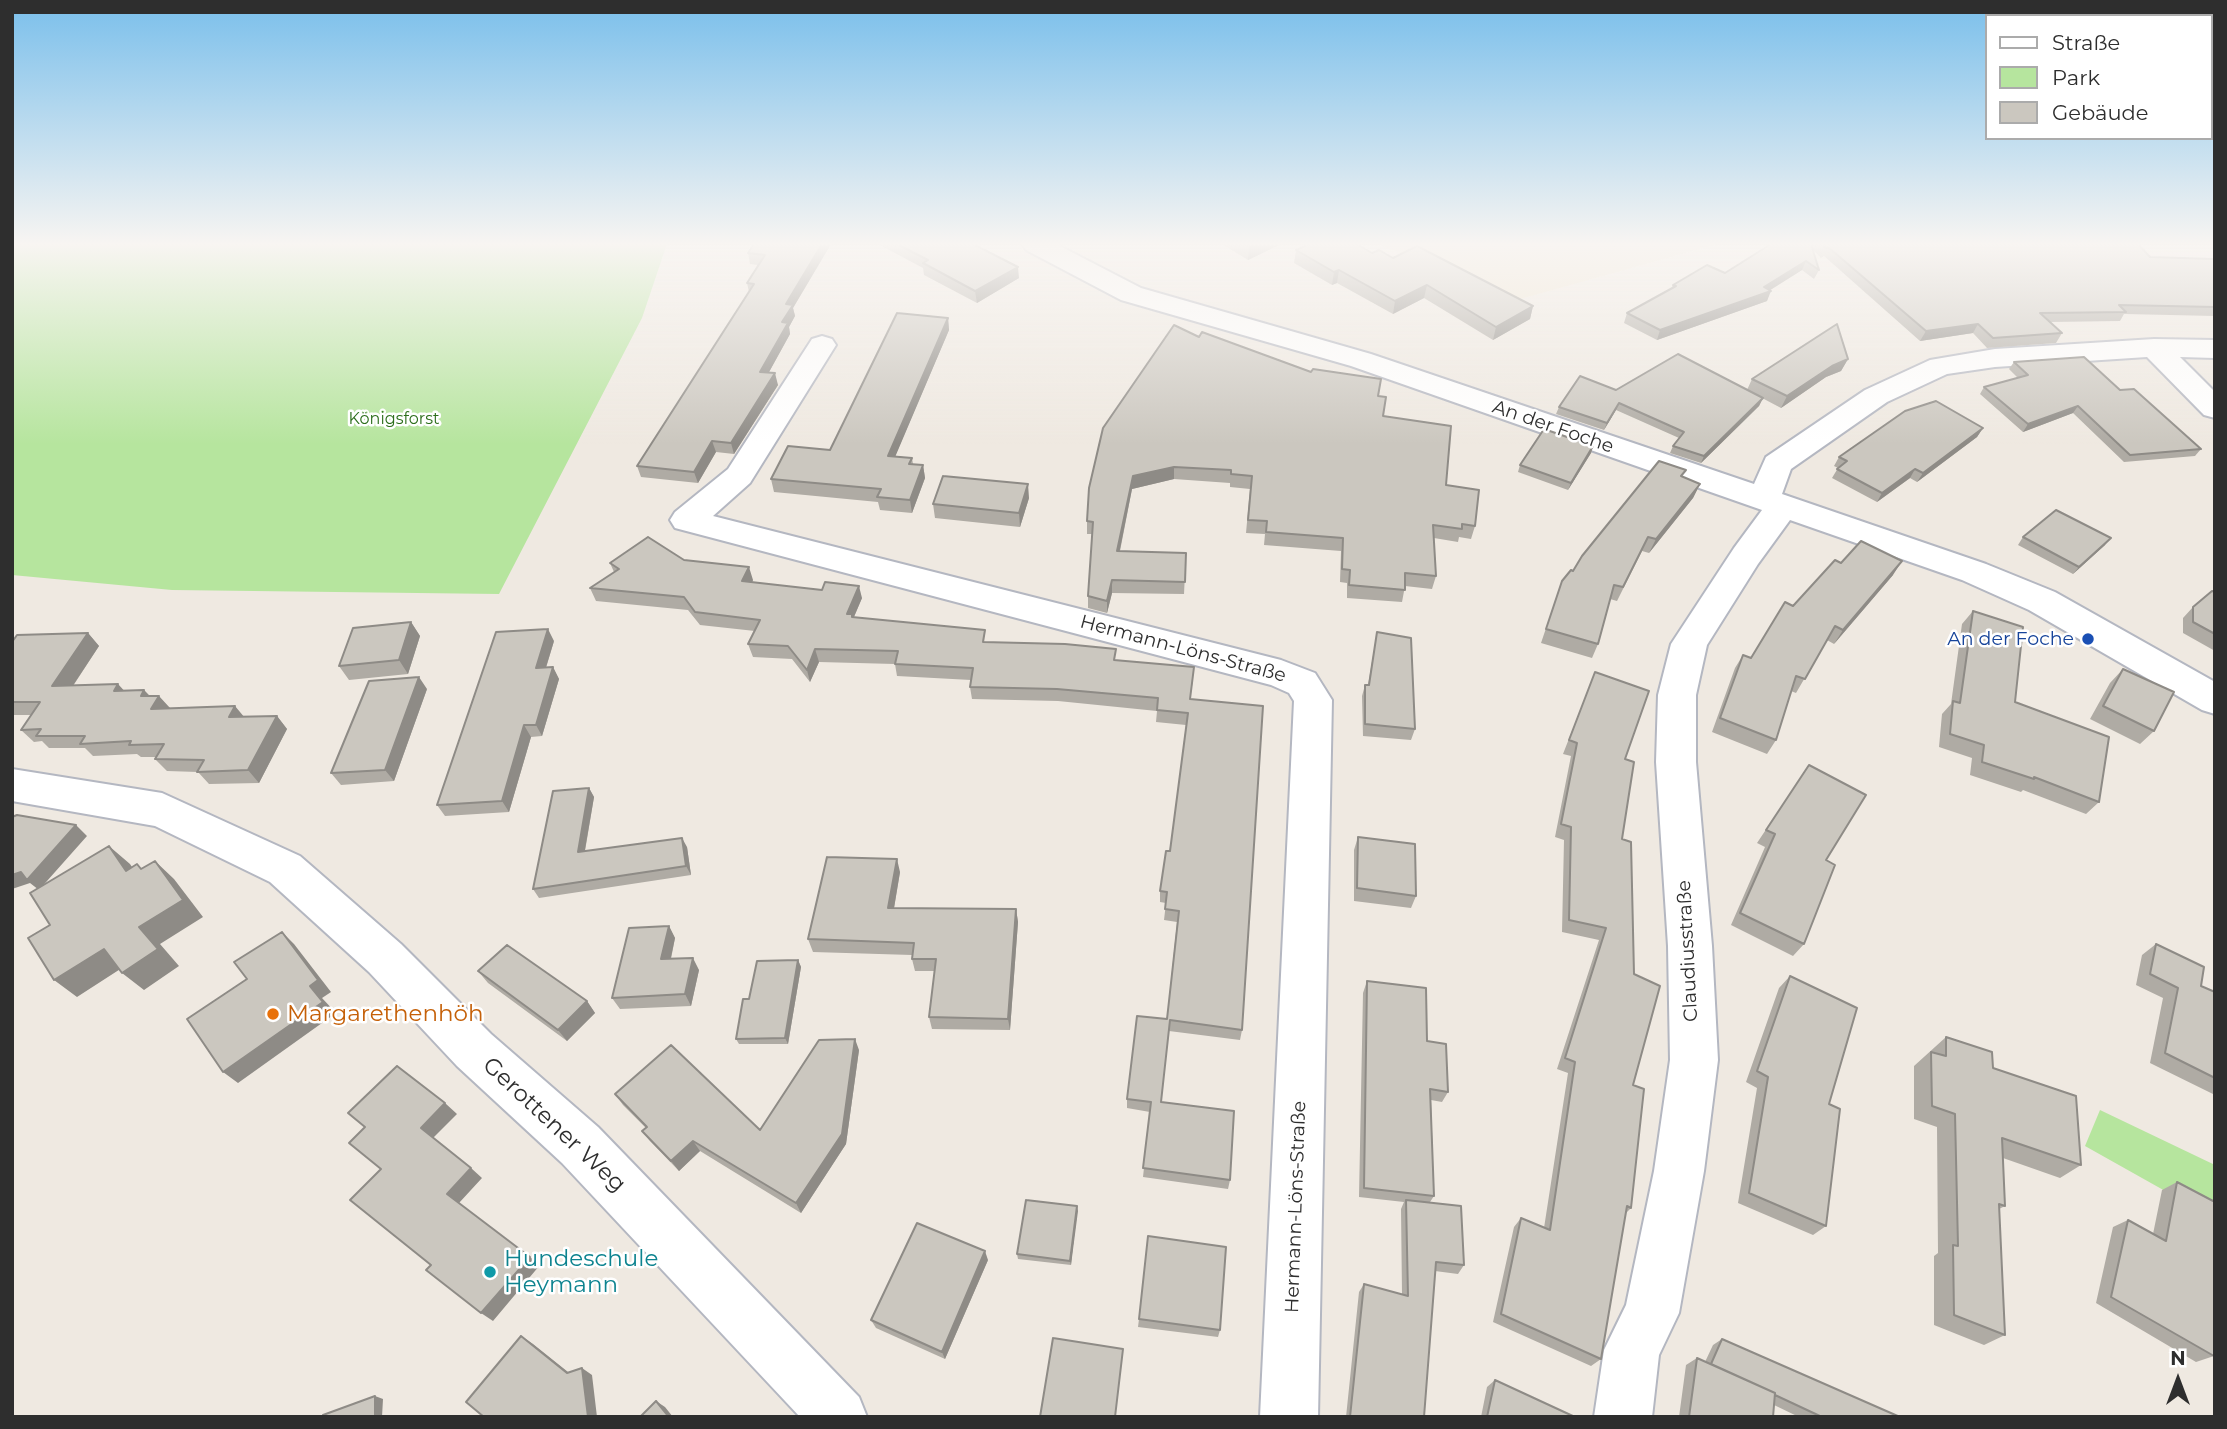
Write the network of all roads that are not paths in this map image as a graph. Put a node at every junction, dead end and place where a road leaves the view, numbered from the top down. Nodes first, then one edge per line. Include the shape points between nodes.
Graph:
1 (1188, 311) edge
2 (822, 345) dead end
3 (2154, 348) junction
4 (2215, 349) edge
5 (2215, 409) edge
6 (1774, 503) junction
7 (2215, 700) edge
8 (12, 785) edge
9 (839, 1417) edge
10 (1289, 1417) edge
11 (1623, 1417) edge

1 - 6 street, An der Foche via 1361,360
2 - 10 street, Hermann-Löns-Straße via 739,475 687,520 1281,674 1302,682 1313,701
3 - 4 street, Claudiusstraße
3 - 5 street
3 - 6 street, Claudiusstraße via 1995,358 1918,374 1876,396 1777,464
6 - 7 street, An der Foche via 1974,572 2042,601
6 - 11 street, Claudiusstraße via 1746,556 1689,643 1677,695 1676,762 1694,1060 1659,1279 1652,1313 1632,1350
8 - 9 street, Gerottener Weg via 162,810 285,869 386,958 474,1050 580,1145

